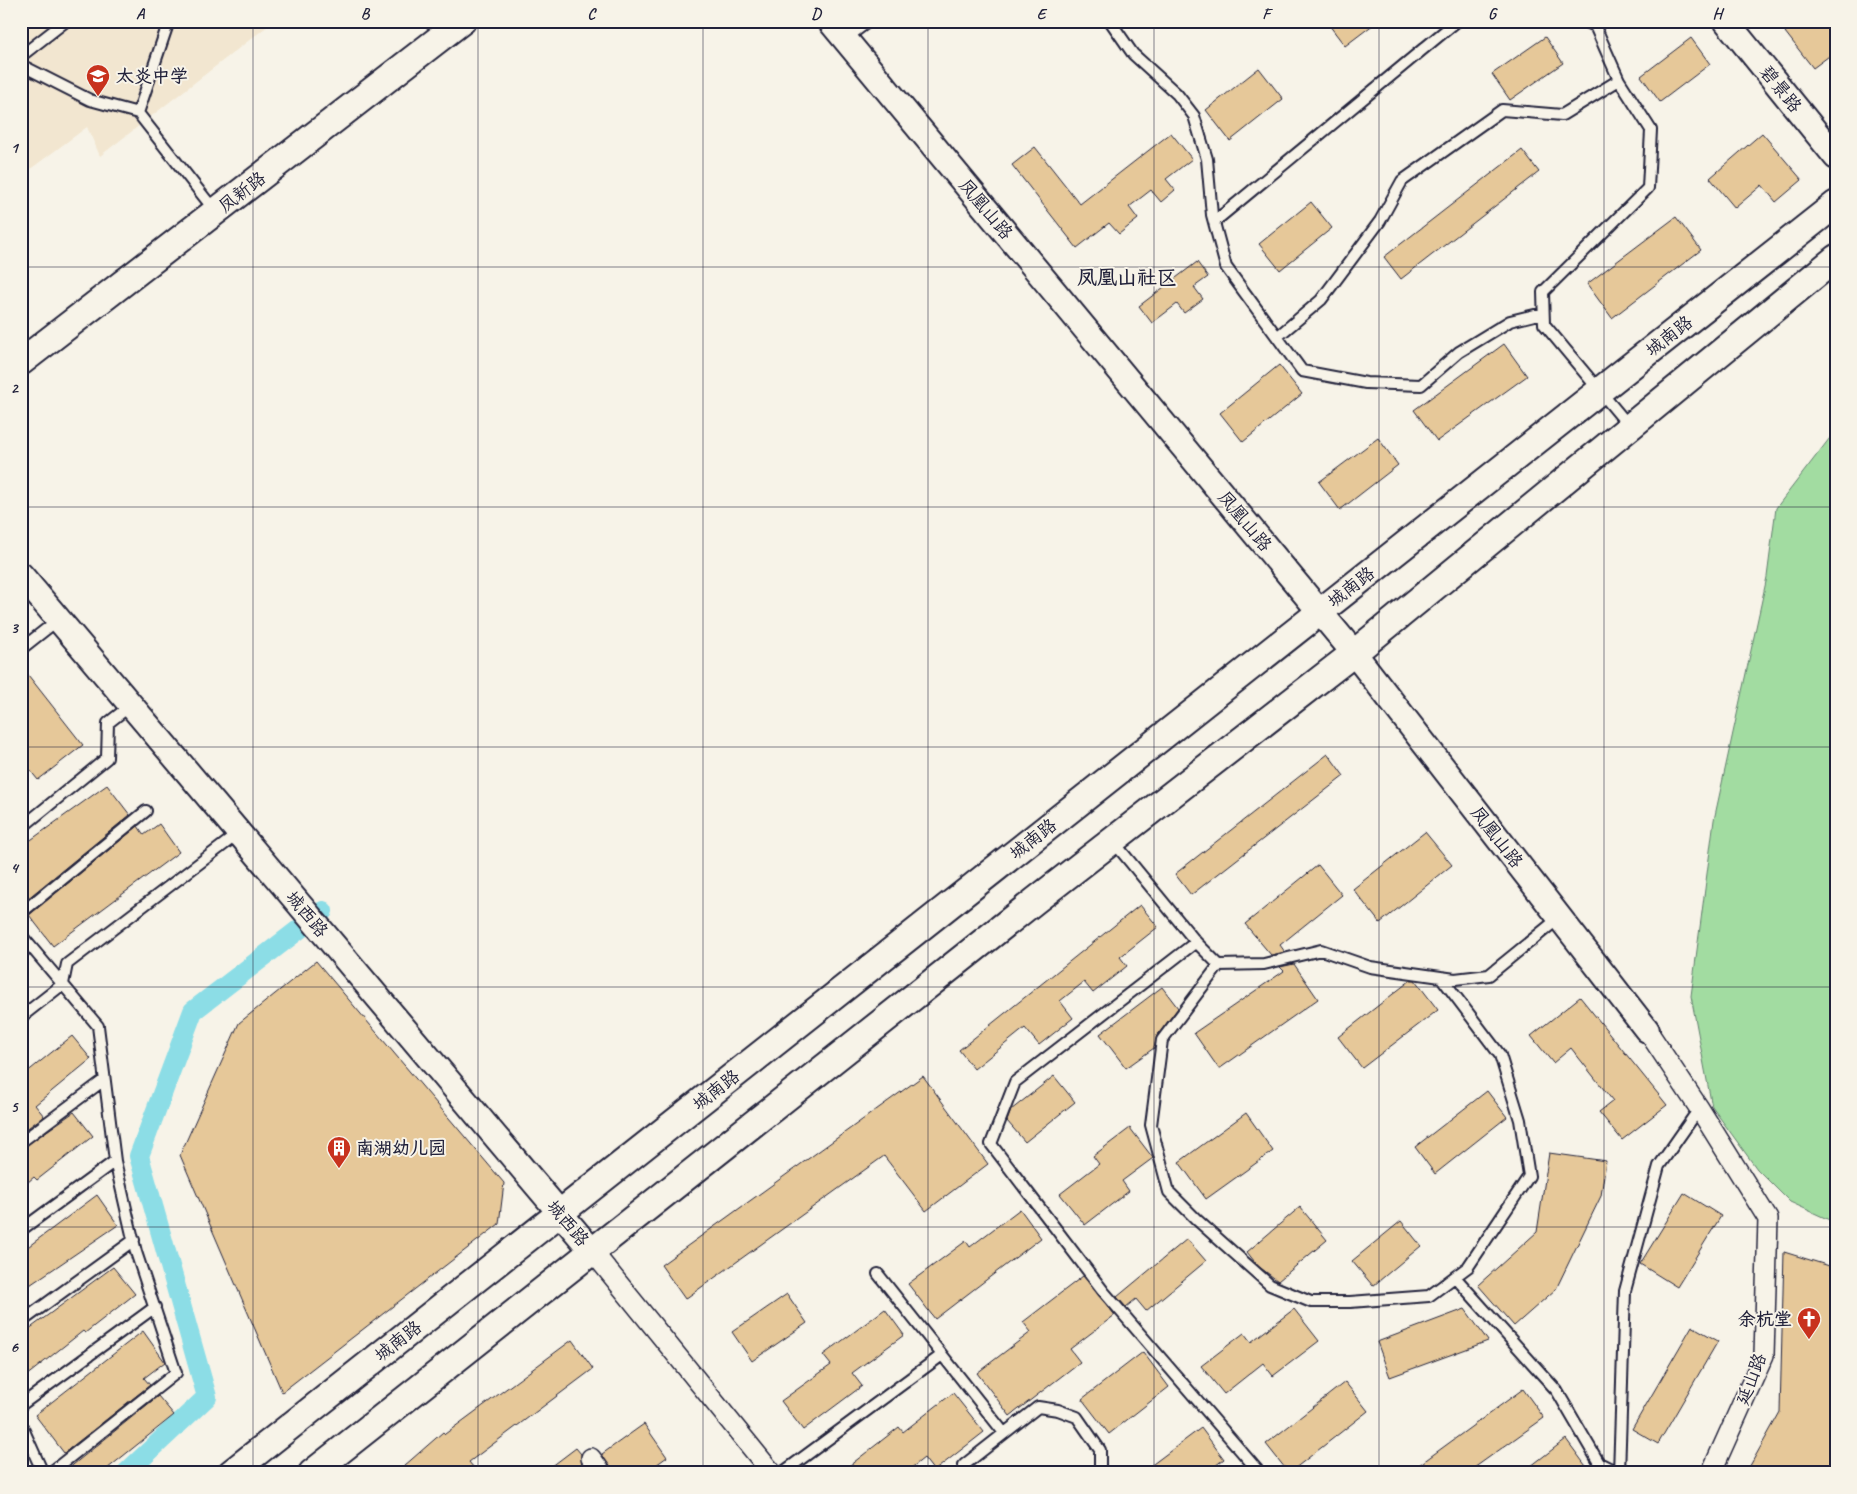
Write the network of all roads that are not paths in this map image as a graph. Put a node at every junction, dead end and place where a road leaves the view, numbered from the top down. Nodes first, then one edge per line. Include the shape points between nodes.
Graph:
1 (66, 21) edge
2 (169, 21) edge
3 (462, 21) edge
4 (869, 21) edge
5 (1110, 21) edge
6 (1457, 21) edge
7 (1584, 21) edge
8 (1726, 21) edge
9 (837, 30) edge
10 (21, 56) edge
11 (21, 65) edge
12 (1619, 80) junction
13 (138, 113) junction
14 (1836, 157) edge
15 (1836, 204) edge
16 (215, 212) junction
17 (1214, 222) junction
18 (1836, 258) edge
19 (1544, 313) junction
20 (1277, 337) junction
21 (21, 362) edge
22 (1600, 391) junction
23 (1630, 426) junction
24 (21, 575) edge
25 (1320, 611) junction
26 (59, 619) junction
27 (21, 649) edge
28 (1354, 653) junction
29 (131, 705) junction
30 (146, 811) dead end
31 (21, 828) edge
32 (239, 833) junction
33 (1113, 840) junction
34 (21, 913) edge
35 (1559, 918) junction
36 (21, 935) edge
37 (1196, 942) junction
38 (1219, 965) junction
39 (1441, 977) junction
40 (63, 984) junction
41 (21, 1017) edge
42 (1647, 1030) joint
43 (104, 1080) junction
44 (1701, 1105) junction
45 (21, 1142) edge
46 (115, 1161) junction
47 (561, 1214) junction
48 (21, 1230) edge
49 (134, 1240) junction
50 (593, 1252) junction
51 (878, 1274) dead end
52 (1455, 1277) junction
53 (154, 1307) junction
54 (21, 1322) edge
55 (942, 1355) junction
56 (21, 1405) edge
57 (21, 1424) edge
58 (1004, 1433) junction
59 (43, 1473) edge
60 (50, 1473) edge
61 (231, 1473) edge
62 (312, 1473) edge
63 (772, 1473) edge
64 (782, 1473) edge
65 (964, 1473) edge
66 (1100, 1473) edge
67 (1260, 1473) edge
68 (1619, 1473) edge
69 (1711, 1473) edge

1 - 10 lane
2 - 13 lane
3 - 16 main road, 凤新路
4 - 9 lane
5 - 17 lane via 1133,54 1177,94 1194,116 1207,159
6 - 17 lane
7 - 12 lane via 1595,26
8 - 14 street, 碧景路
9 - 25 street, 凤凰山路
11 - 13 lane via 90,100
12 - 19 lane via 1651,130 1648,188 1543,292
12 - 20 lane via 1562,115 1502,110 1402,181 1380,221 1321,300
13 - 16 lane
15 - 22 main road, 城南路
16 - 21 main road, 凤新路
17 - 20 lane via 1226,267
18 - 23 main road
19 - 20 lane via 1510,322 1459,352 1420,385 1366,383 1302,371
19 - 22 lane via 1544,324
22 - 23 lane
22 - 25 main road, 城南路
23 - 28 main road
24 - 26 street, 城西路
25 - 28 street, 凤凰山路
25 - 47 main road, 城南路
26 - 27 lane
26 - 29 street, 城西路
28 - 33 main road
28 - 35 street, 凤凰山路
29 - 31 lane via 108,723 107,758
29 - 32 street, 城西路
30 - 34 lane
32 - 40 lane via 67,964
32 - 47 street, 城西路
33 - 37 lane
33 - 50 main road
35 - 39 lane via 1489,975
35 - 42 street, 凤凰山路
36 - 40 lane
37 - 38 lane
37 - 67 lane via 1015,1082 991,1144 1104,1292
38 - 39 lane via 1264,964 1321,950 1370,967
38 - 52 lane via 1162,1040 1151,1125 1169,1192 1270,1285 1311,1302 1429,1296
39 - 52 lane via 1500,1055 1520,1120 1529,1176 1468,1267
40 - 41 lane
40 - 43 lane via 98,1026
42 - 44 street
43 - 45 lane
43 - 46 lane
44 - 68 lane via 1659,1166 1625,1291
44 - 69 street, 延山路 via 1768,1218 1764,1356
46 - 48 lane
46 - 49 lane
47 - 50 street, 城西路
47 - 61 main road, 城南路
49 - 53 lane
49 - 54 lane
50 - 62 main road
50 - 63 street
51 - 55 lane
52 - 68 lane via 1557,1391 1599,1464
53 - 56 lane
53 - 60 lane via 176,1373
55 - 58 lane
55 - 64 lane
57 - 59 lane
58 - 65 lane via 964,1465
58 - 66 lane via 1038,1407 1077,1417 1100,1450

